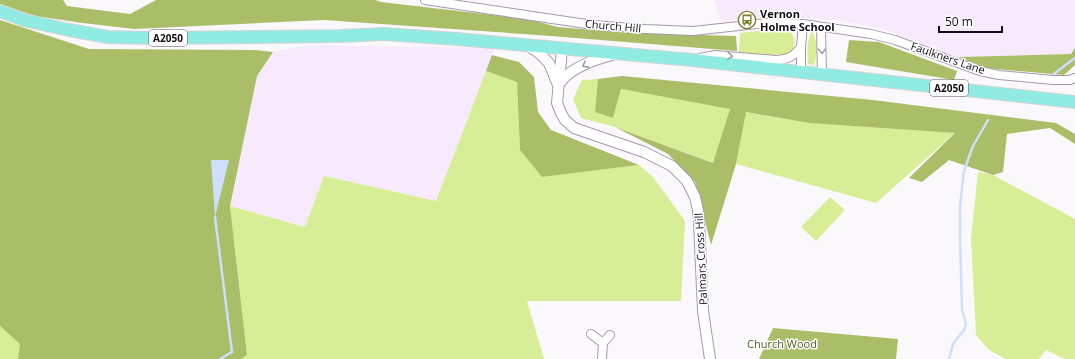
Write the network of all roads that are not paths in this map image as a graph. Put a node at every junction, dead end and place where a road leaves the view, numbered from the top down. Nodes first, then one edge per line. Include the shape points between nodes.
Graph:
1 (425, 0) edge
2 (0, 11) edge
3 (803, 24) junction
4 (821, 27) junction
5 (526, 45) junction
6 (801, 47) junction
7 (562, 49) junction
8 (617, 54) junction
9 (692, 60) junction
10 (801, 72) junction
11 (822, 75) junction
12 (1075, 78) edge
13 (558, 85) junction
14 (1075, 102) edge
15 (591, 334) dead end
16 (610, 335) dead end
17 (603, 343) junction
18 (602, 359) edge
19 (710, 359) edge

1 - 3 street, Church Hill via 593,26 693,31 767,23
2 - 5 main road, A2050 via 24,20 108,37 384,34
3 - 4 street, Faulkners Lane
3 - 6 street
4 -> 11 street
4 - 12 street, Faulkners Lane via 895,40 980,71 999,75 1053,80
5 - 7 main road, A2050
5 - 13 street via 549,63
9 -> 6 street via 715,55 785,59 796,54
6 - 10 street
7 - 8 main road, A2050
7 - 13 street, Palmars Cross Hill
8 - 9 main road, A2050
8 -> 13 street via 592,61 566,76
9 - 10 main road, A2050
10 - 11 main road, A2050
11 - 14 main road, A2050
13 - 19 street, Palmars Cross Hill via 557,103 570,125 583,132 644,152 672,166 687,181 696,197 700,222 703,310
15 - 17 street
16 - 17 street
17 - 18 street

